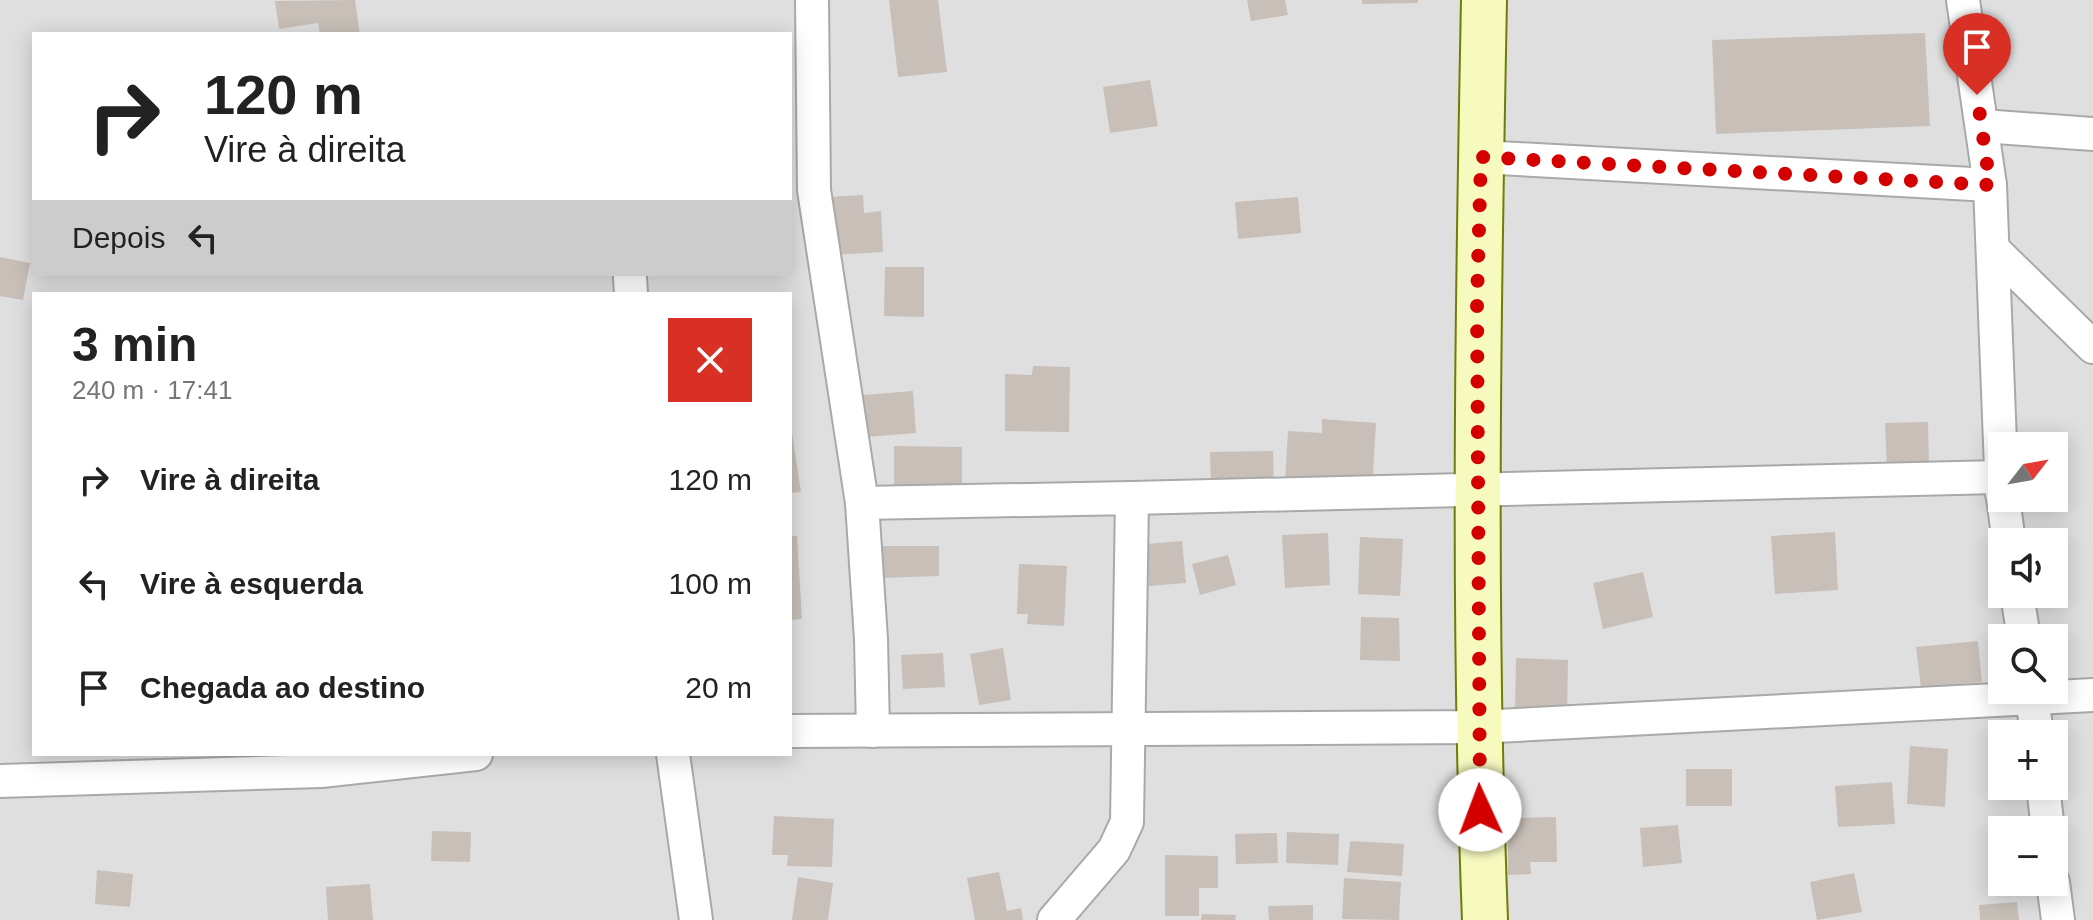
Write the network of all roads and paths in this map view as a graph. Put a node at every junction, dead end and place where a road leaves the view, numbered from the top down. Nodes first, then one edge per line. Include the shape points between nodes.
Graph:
1 (812, 0) edge
2 (1484, 0) edge
3 (1963, 0) edge
4 (1982, 126) junction
5 (2093, 134) edge
6 (1481, 157) junction
7 (1990, 185) junction
8 (1995, 251) junction
9 (2093, 347) edge
10 (2000, 432) edge
11 (1479, 489) junction
12 (1988, 490) edge
13 (1132, 498) junction
14 (862, 503) junction
15 (2068, 695) edge
16 (2093, 695) edge
17 (1988, 697) edge
18 (1477, 727) junction
19 (792, 731) edge
20 (873, 731) junction
21 (1128, 731) junction
22 (458, 756) edge
23 (673, 756) edge
24 (0, 781) edge
25 (2055, 896) edge
26 (696, 920) edge
27 (1054, 920) edge
28 (1485, 920) edge
29 (2058, 920) edge

1 - 14 street via 814,190
2 - 6 street
3 - 4 street
4 - 5 street
4 - 7 street
6 - 7 street
6 - 11 street
7 - 8 street
8 - 9 street
8 - 10 street
11 - 12 street
11 - 13 street
11 - 18 street
13 - 14 street
13 - 21 street
14 - 20 street
15 - 16 street
17 - 18 street
18 - 21 street
18 - 28 street
19 - 20 street
20 - 21 street
21 - 27 street via 1127,822 1114,850
22 - 24 street via 321,771
23 - 26 street
25 - 29 street

